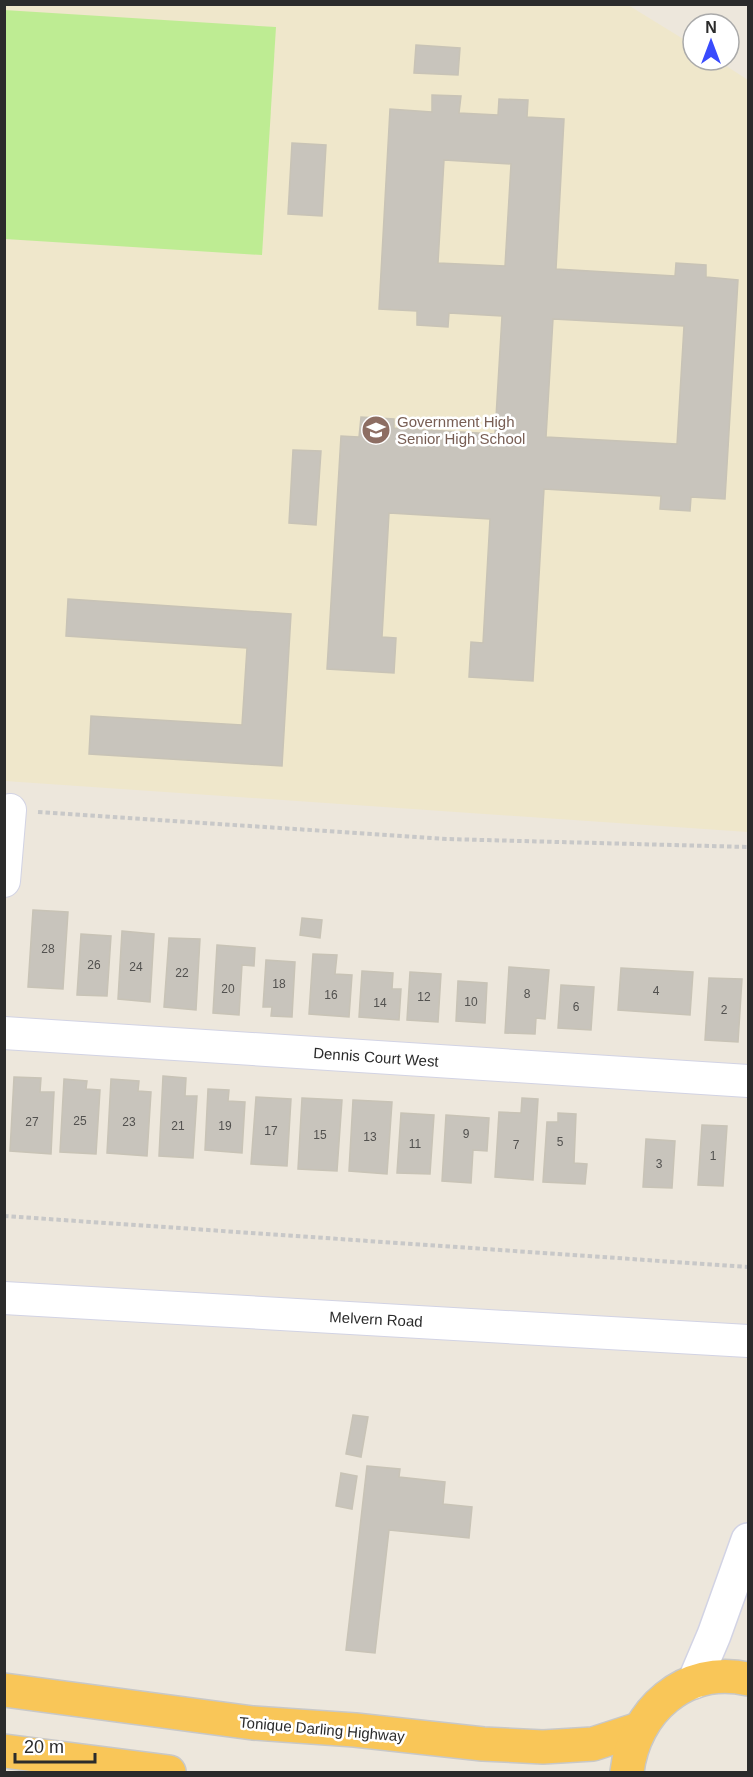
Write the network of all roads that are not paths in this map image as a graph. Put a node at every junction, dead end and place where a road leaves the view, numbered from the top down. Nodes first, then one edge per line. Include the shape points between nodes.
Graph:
1 (10, 810) road end
2 (4, 881) edge
3 (4, 1032) edge
4 (748, 1082) edge
5 (4, 1298) edge
6 (748, 1341) edge
7 (748, 1540) edge
8 (748, 1679) edge
9 (694, 1682) junction
10 (4, 1690) edge
11 (639, 1729) junction
12 (4, 1751) edge
13 (169, 1773) edge
14 (627, 1773) edge

1 - 2 street
3 - 4 street, Dennis Court West
5 - 6 street, Melvern Road
7 - 9 main road
8 - 9 highway via 712,1677
9 - 11 highway via 663,1699
10 - 11 highway, Tonique Darling Highway via 253,1723 483,1744 593,1744
11 - 14 highway
12 - 13 highway

